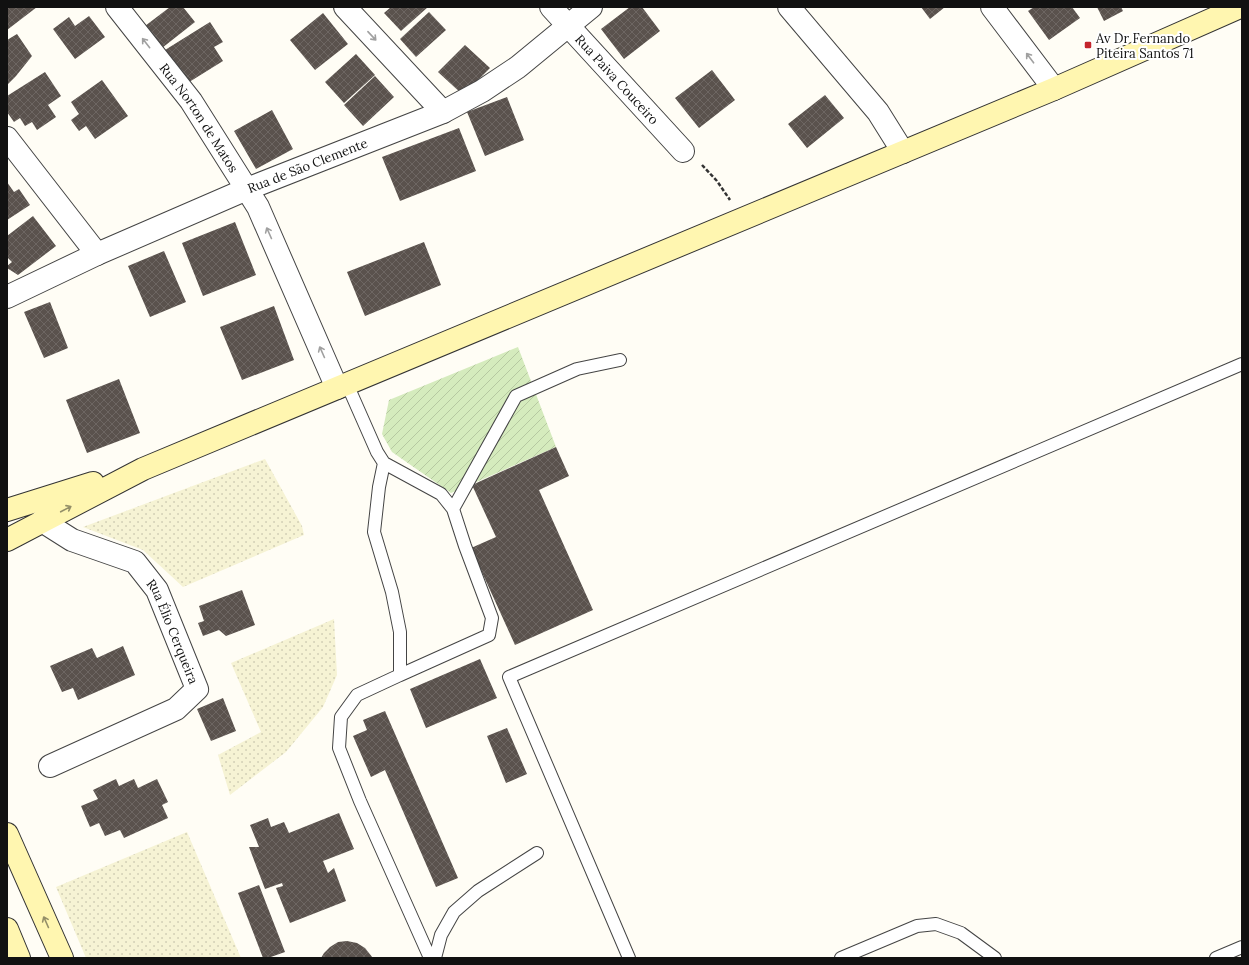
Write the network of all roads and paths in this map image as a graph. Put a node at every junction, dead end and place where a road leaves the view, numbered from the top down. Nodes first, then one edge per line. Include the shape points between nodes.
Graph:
1 (117, 7) edge
2 (345, 7) edge
3 (551, 7) edge
4 (591, 7) edge
5 (789, 7) edge
6 (992, 7) edge
7 (1238, 7) edge
8 (568, 26) junction
9 (1054, 89) junction
10 (443, 112) junction
11 (7, 138) edge
12 (683, 151) joint
13 (902, 152) junction
14 (246, 190) junction
15 (742, 219) junction
16 (97, 254) junction
17 (7, 297) edge
18 (620, 360) dead end
19 (1242, 364) edge
20 (342, 386) junction
21 (384, 463) junction
22 (142, 469) junction
23 (453, 509) junction
24 (7, 510) edge
25 (42, 521) junction
26 (7, 540) edge
27 (400, 675) junction
28 (50, 766) dead end
29 (7, 834) edge
30 (537, 853) dead end
31 (7, 929) edge
32 (1242, 947) edge
33 (19, 958) edge
34 (62, 958) edge
35 (430, 958) edge
36 (434, 958) edge
37 (629, 958) edge
38 (841, 958) edge
39 (995, 958) edge
40 (1216, 958) edge

14 -> 1 street, Rua Norton de Matos via 191,101
2 -> 10 street
3 - 8 street, Rua Paiva Couceiro
4 - 8 street, Rua de São Clemente
5 - 13 street via 878,112
9 -> 6 street
7 - 9 street
8 - 10 street, Rua de São Clemente via 482,91
8 - 12 street, Rua Paiva Couceiro
9 - 13 street
10 - 14 street, Rua de São Clemente
11 - 16 street
12 - 15 path via 702,165 717,181
13 - 15 street
14 - 16 street, Rua de São Clemente
20 -> 14 street, Rua Norton de Matos via 258,207
15 - 20 street
16 - 17 street, Rua de São Clemente
18 - 23 lane via 578,369 516,396
19 - 37 lane via 509,677
20 - 21 lane
20 - 22 street
21 - 23 lane via 441,494
21 - 27 lane via 374,532 392,592 400,632
22 - 24 street
25 -> 22 street
23 - 27 lane via 492,618 489,635
25 - 26 street
25 - 28 street, Rua Élio Cerqueira via 72,540 135,562 157,590 196,689 176,709
27 - 35 lane via 357,695 341,717 339,748
34 -> 29 street
30 - 36 lane via 478,891 454,912 441,935
31 - 33 street
32 - 40 lane
38 - 39 lane via 917,926 936,924 961,933

